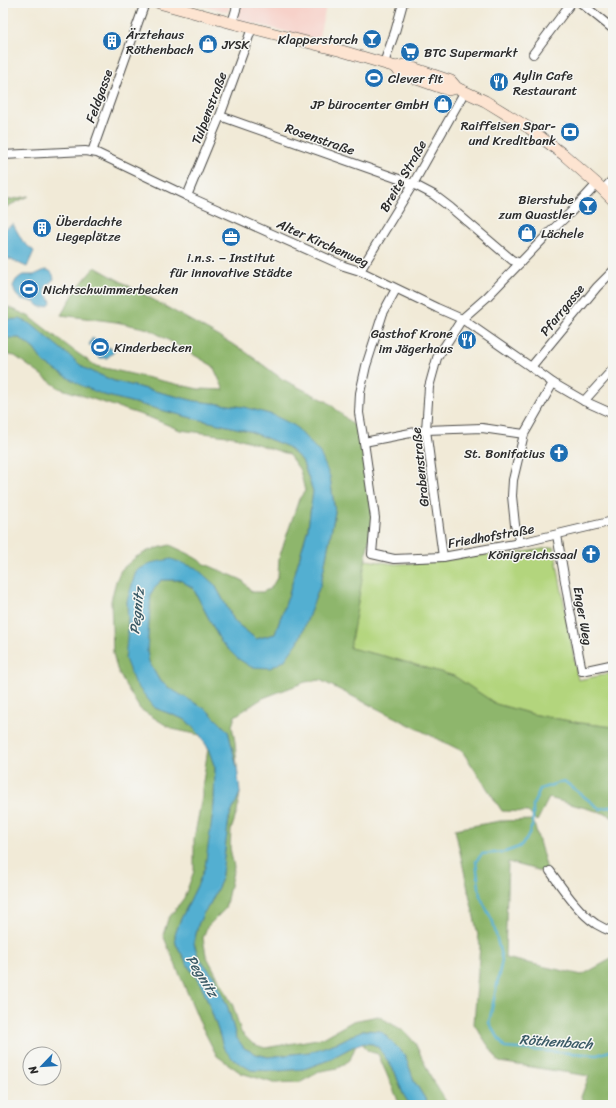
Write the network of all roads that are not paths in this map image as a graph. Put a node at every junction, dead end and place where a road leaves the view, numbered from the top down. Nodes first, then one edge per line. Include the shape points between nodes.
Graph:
1 (145, 3) edge
2 (159, 3) edge
3 (238, 3) edge
4 (403, 3) edge
5 (571, 3) edge
6 (581, 3) edge
7 (232, 23) junction
8 (252, 28) junction
9 (613, 29) edge
10 (534, 54) dead end
11 (384, 63) junction
12 (461, 90) junction
13 (220, 116) junction
14 (92, 152) junction
15 (3, 155) edge
16 (613, 180) edge
17 (413, 184) junction
18 (600, 187) junction
19 (187, 196) junction
20 (613, 200) edge
21 (520, 263) junction
22 (613, 271) edge
23 (360, 272) junction
24 (396, 289) junction
25 (462, 319) junction
26 (532, 367) junction
27 (613, 370) edge
28 (553, 383) junction
29 (584, 401) junction
30 (613, 414) edge
31 (426, 430) junction
32 (524, 434) junction
33 (364, 442) junction
34 (613, 521) edge
35 (557, 535) junction
36 (520, 543) junction
37 (443, 557) junction
38 (610, 665) dead end
39 (550, 871) dead end
40 (613, 932) edge

1 - 14 street, Feldgasse
2 - 7 main road
3 - 7 street
4 - 11 street
5 - 10 street
6 - 9 street
7 - 8 main road
8 - 11 main road
8 - 13 street, Tulpenstraße
11 - 12 main road via 404,65 451,82
12 - 17 street, Breite Straße
12 - 18 main road via 503,111 529,128
13 - 17 street, Rosenstraße
13 - 19 street, Tulpenstraße
14 - 15 street, Alter Kirchenweg
14 - 19 street, Alter Kirchenweg
16 - 18 street, Grabenstraße
17 - 21 street via 434,195 512,260
17 - 23 street, Breite Straße
18 - 20 main road
18 - 21 street, Grabenstraße
19 - 23 street, Alter Kirchenweg
21 - 25 street, Grabenstraße
22 - 26 street, Pfarrgasse
23 - 24 street, Alter Kirchenweg
24 - 25 street, Alter Kirchenweg
24 - 33 street via 383,313 360,393 359,413
25 - 26 street, Alter Kirchenweg
25 - 31 street, Grabenstraße via 437,358 429,387
26 - 28 street, Alter Kirchenweg
27 - 29 street
28 - 29 street, Alter Kirchenweg
28 - 32 street
29 - 30 street, Alter Kirchenweg
31 - 32 street via 482,428
31 - 33 street
31 - 37 street, Grabenstraße
32 - 36 street via 513,480 512,496
33 - 37 street, Friedhofstraße via 375,518 372,554 394,559
34 - 35 street, Friedhofstraße
35 - 36 street, Friedhofstraße
35 - 38 street, Enger Weg via 582,671
36 - 37 street, Friedhofstraße
39 - 40 street via 572,901 589,918

